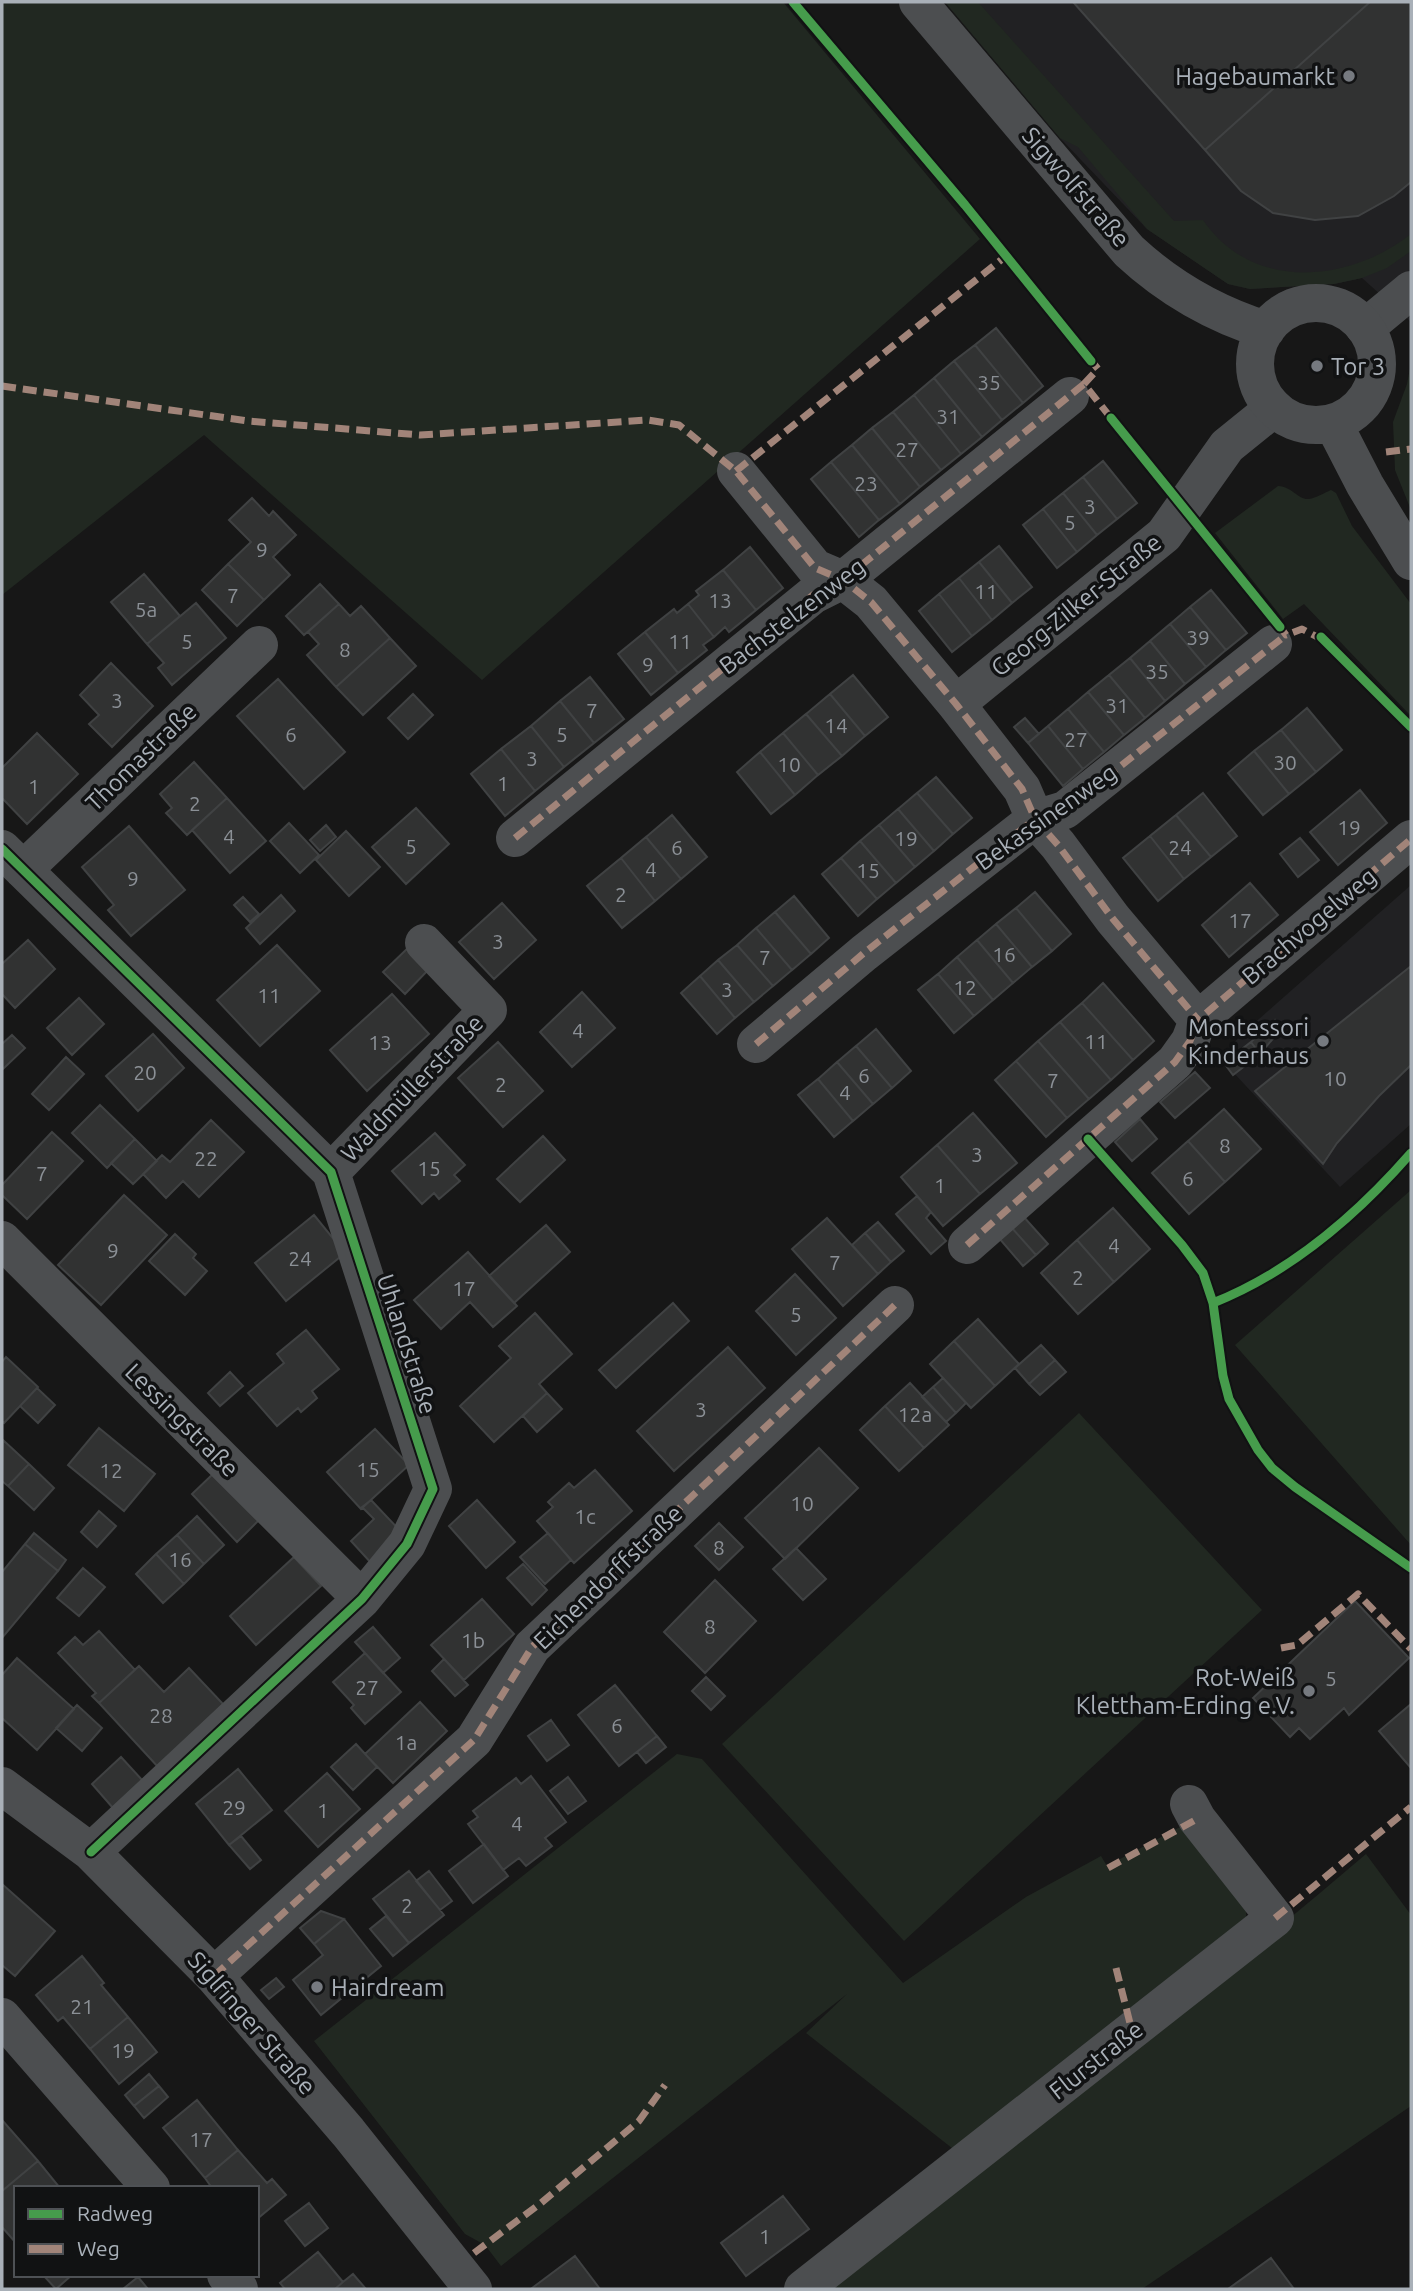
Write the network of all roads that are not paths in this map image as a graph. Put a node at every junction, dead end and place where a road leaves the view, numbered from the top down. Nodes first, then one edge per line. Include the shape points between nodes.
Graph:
1 (918, 2) edge
2 (1411, 290) edge
3 (1366, 328) junction
4 (1266, 330) junction
5 (1070, 396) dead end
6 (1274, 408) junction
7 (1333, 423) junction
8 (736, 471) dead end
9 (1411, 561) edge
10 (843, 580) junction
11 (1273, 643) dead end
12 (259, 645) dead end
13 (956, 704) junction
14 (1035, 819) junction
15 (515, 838) dead end
16 (1411, 839) edge
17 (12, 859) edge
18 (424, 943) dead end
19 (1198, 1020) junction
20 (755, 1044) dead end
21 (331, 1172) junction
22 (2, 1240) edge
23 (967, 1245) dead end
24 (895, 1304) dead end
25 (362, 1599) junction
26 (2, 1786) edge
27 (1189, 1804) dead end
28 (91, 1852) junction
29 (214, 1976) junction
30 (2, 2017) edge
31 (149, 2186) edge
32 (473, 2289) edge
33 (803, 2289) edge

1 - 4 street, Sigwolfstraße via 1129,251 1193,299
2 - 3 street
3 - 4 street via 1341,309 1310,304 1280,315
3 - 7 street via 1377,358 1372,389 1352,413
4 - 6 street via 1256,370 1262,391
5 - 10 street, Bachstelzenweg
6 - 7 street via 1302,423
6 - 13 street, Georg-Zilker-Straße via 1227,446 1164,535
7 - 9 street
8 - 10 street via 815,568
10 - 13 street via 871,603
10 - 15 street, Bachstelzenweg via 813,595
11 - 14 street, Bekassinenweg via 1065,810
12 - 17 street, Thomastraße
13 - 14 street via 1022,789
14 - 19 street
14 - 20 street, Bekassinenweg
16 - 19 street, Brachvogelweg
17 - 21 street, Uhlandstraße
18 - 21 street, Waldmüllerstraße via 488,1010
19 - 23 street, Brachvogelweg via 1175,1062
21 - 25 street, Uhlandstraße via 433,1489 407,1544
22 - 25 street, Lessingstraße
24 - 29 street, Eichendorffstraße via 532,1647 474,1740
25 - 28 street, Uhlandstraße
26 - 28 street, Siglfinger Straße
27 - 33 street, Flurstraße via 1275,1918
28 - 29 street, Siglfinger Straße
29 - 32 street, Siglfinger Straße via 348,2132
30 - 31 street

